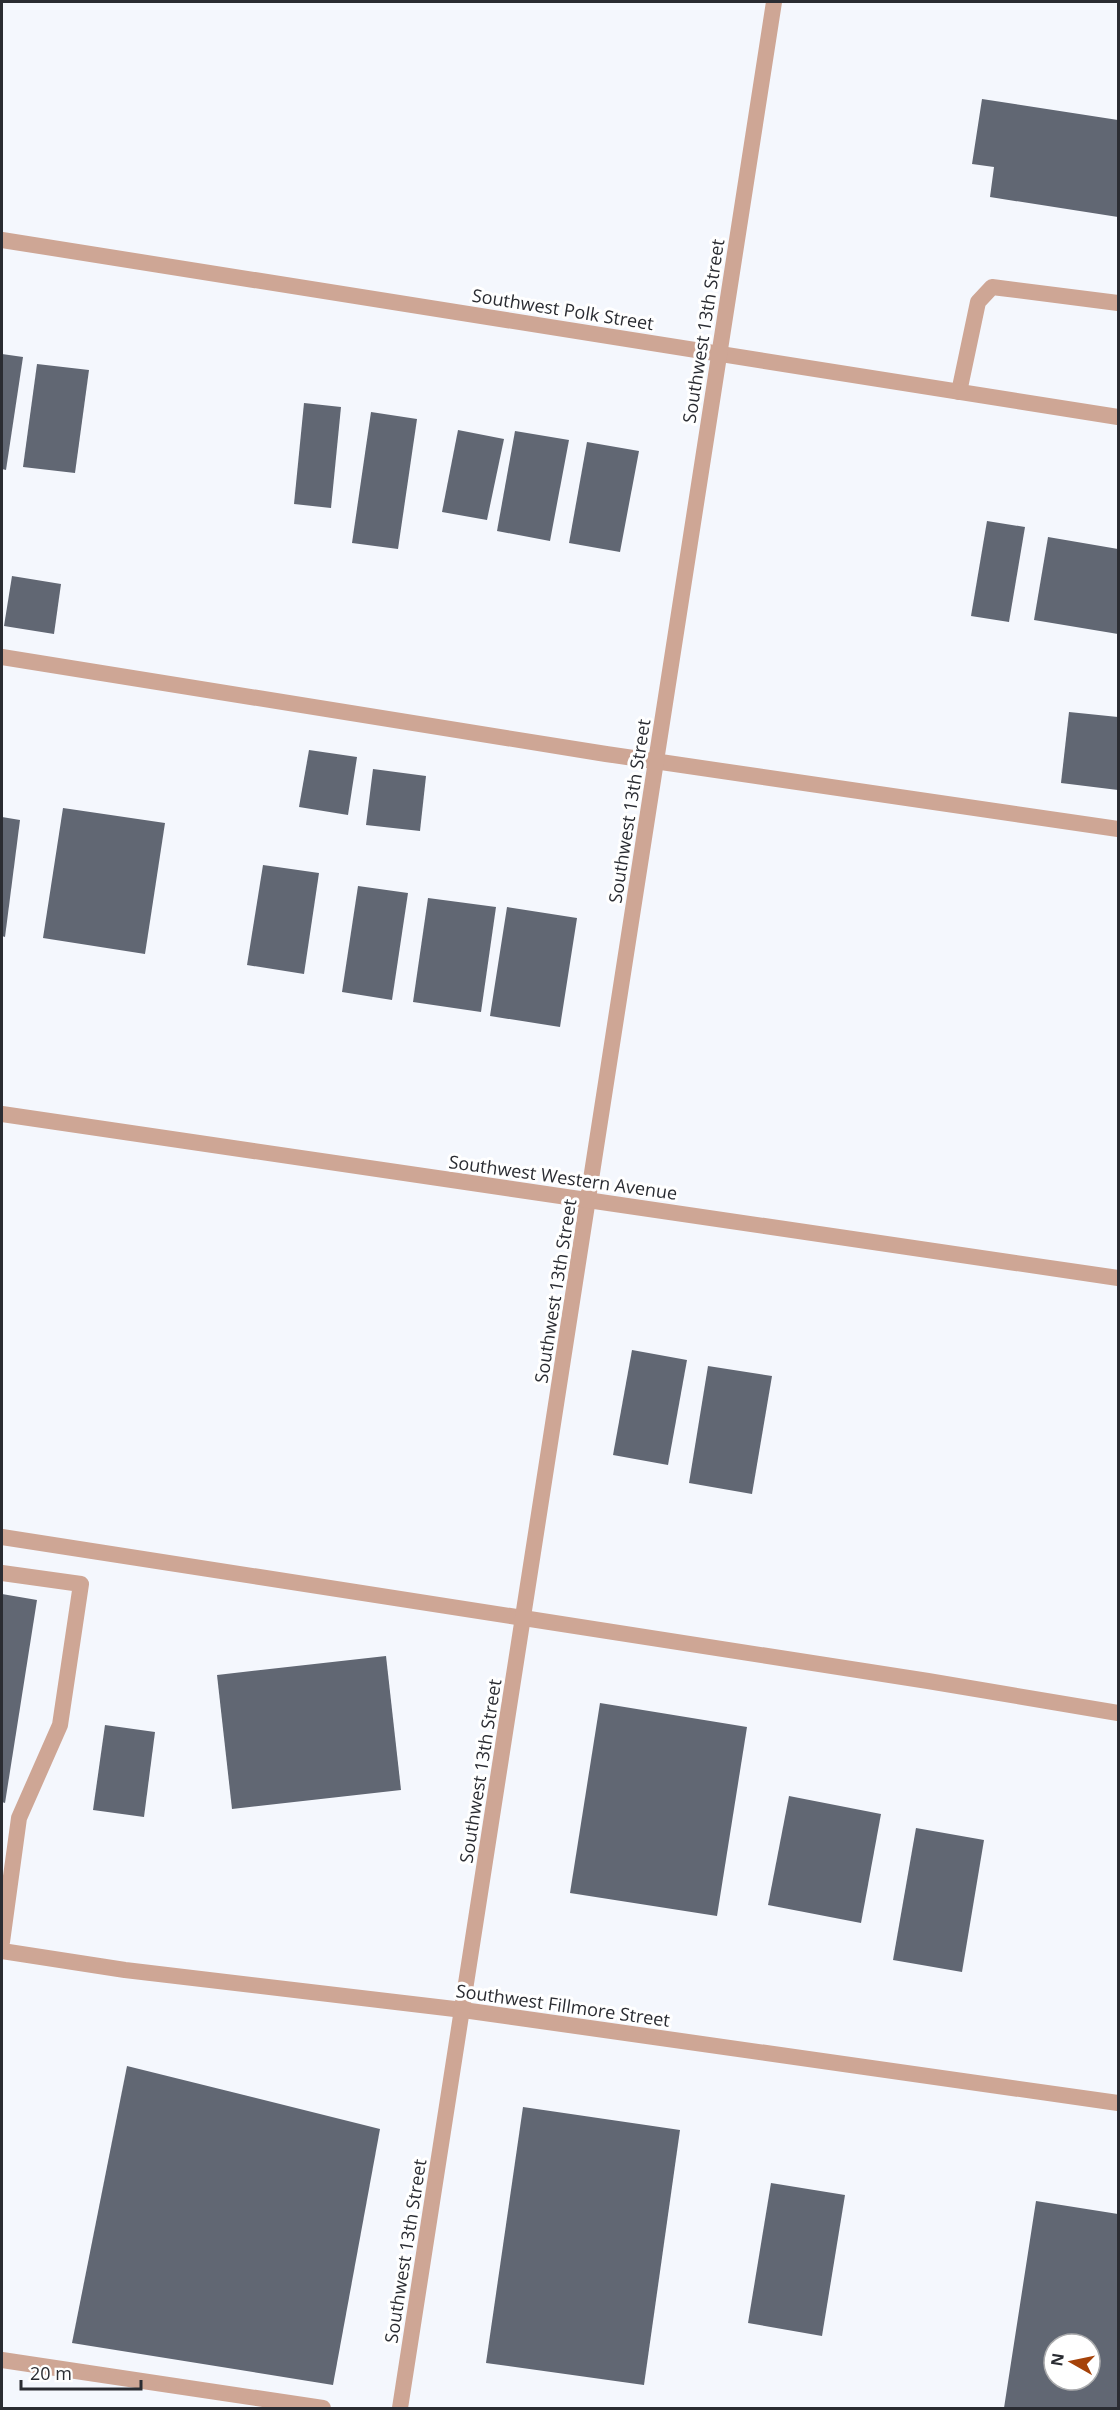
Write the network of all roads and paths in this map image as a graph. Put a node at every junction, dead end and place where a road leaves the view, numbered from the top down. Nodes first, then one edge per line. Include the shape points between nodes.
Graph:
1 (774, 2) edge
2 (2, 240) edge
3 (1119, 303) edge
4 (719, 354) junction
5 (959, 392) junction
6 (1119, 417) edge
7 (2, 657) edge
8 (656, 761) junction
9 (1119, 829) edge
10 (2, 1114) edge
11 (588, 1200) junction
12 (1119, 1278) edge
13 (2, 1537) edge
14 (2, 1573) edge
15 (524, 1619) junction
16 (1119, 1713) edge
17 (2, 1942) edge
18 (2, 1951) edge
19 (463, 2010) junction
20 (1119, 2103) edge
21 (2, 2360) edge
22 (323, 2409) edge
23 (400, 2409) edge

1 - 4 street, Southwest 13th Street
2 - 4 street, Southwest Polk Street
3 - 5 street via 992,287 978,302
4 - 5 street, Southwest Polk Street
4 - 8 street, Southwest 13th Street
5 - 6 street, Southwest Polk Street
7 - 8 street
8 - 9 street
8 - 11 street, Southwest 13th Street
10 - 11 street, Southwest Western Avenue
11 - 12 street, Southwest Western Avenue
11 - 15 street, Southwest 13th Street
13 - 15 street
14 - 17 street via 81,1584 60,1725 19,1818
15 - 16 street
15 - 19 street, Southwest 13th Street
18 - 19 street, Southwest Fillmore Street via 137,1972
19 - 20 street, Southwest Fillmore Street
19 - 23 street, Southwest 13th Street
21 - 22 street

